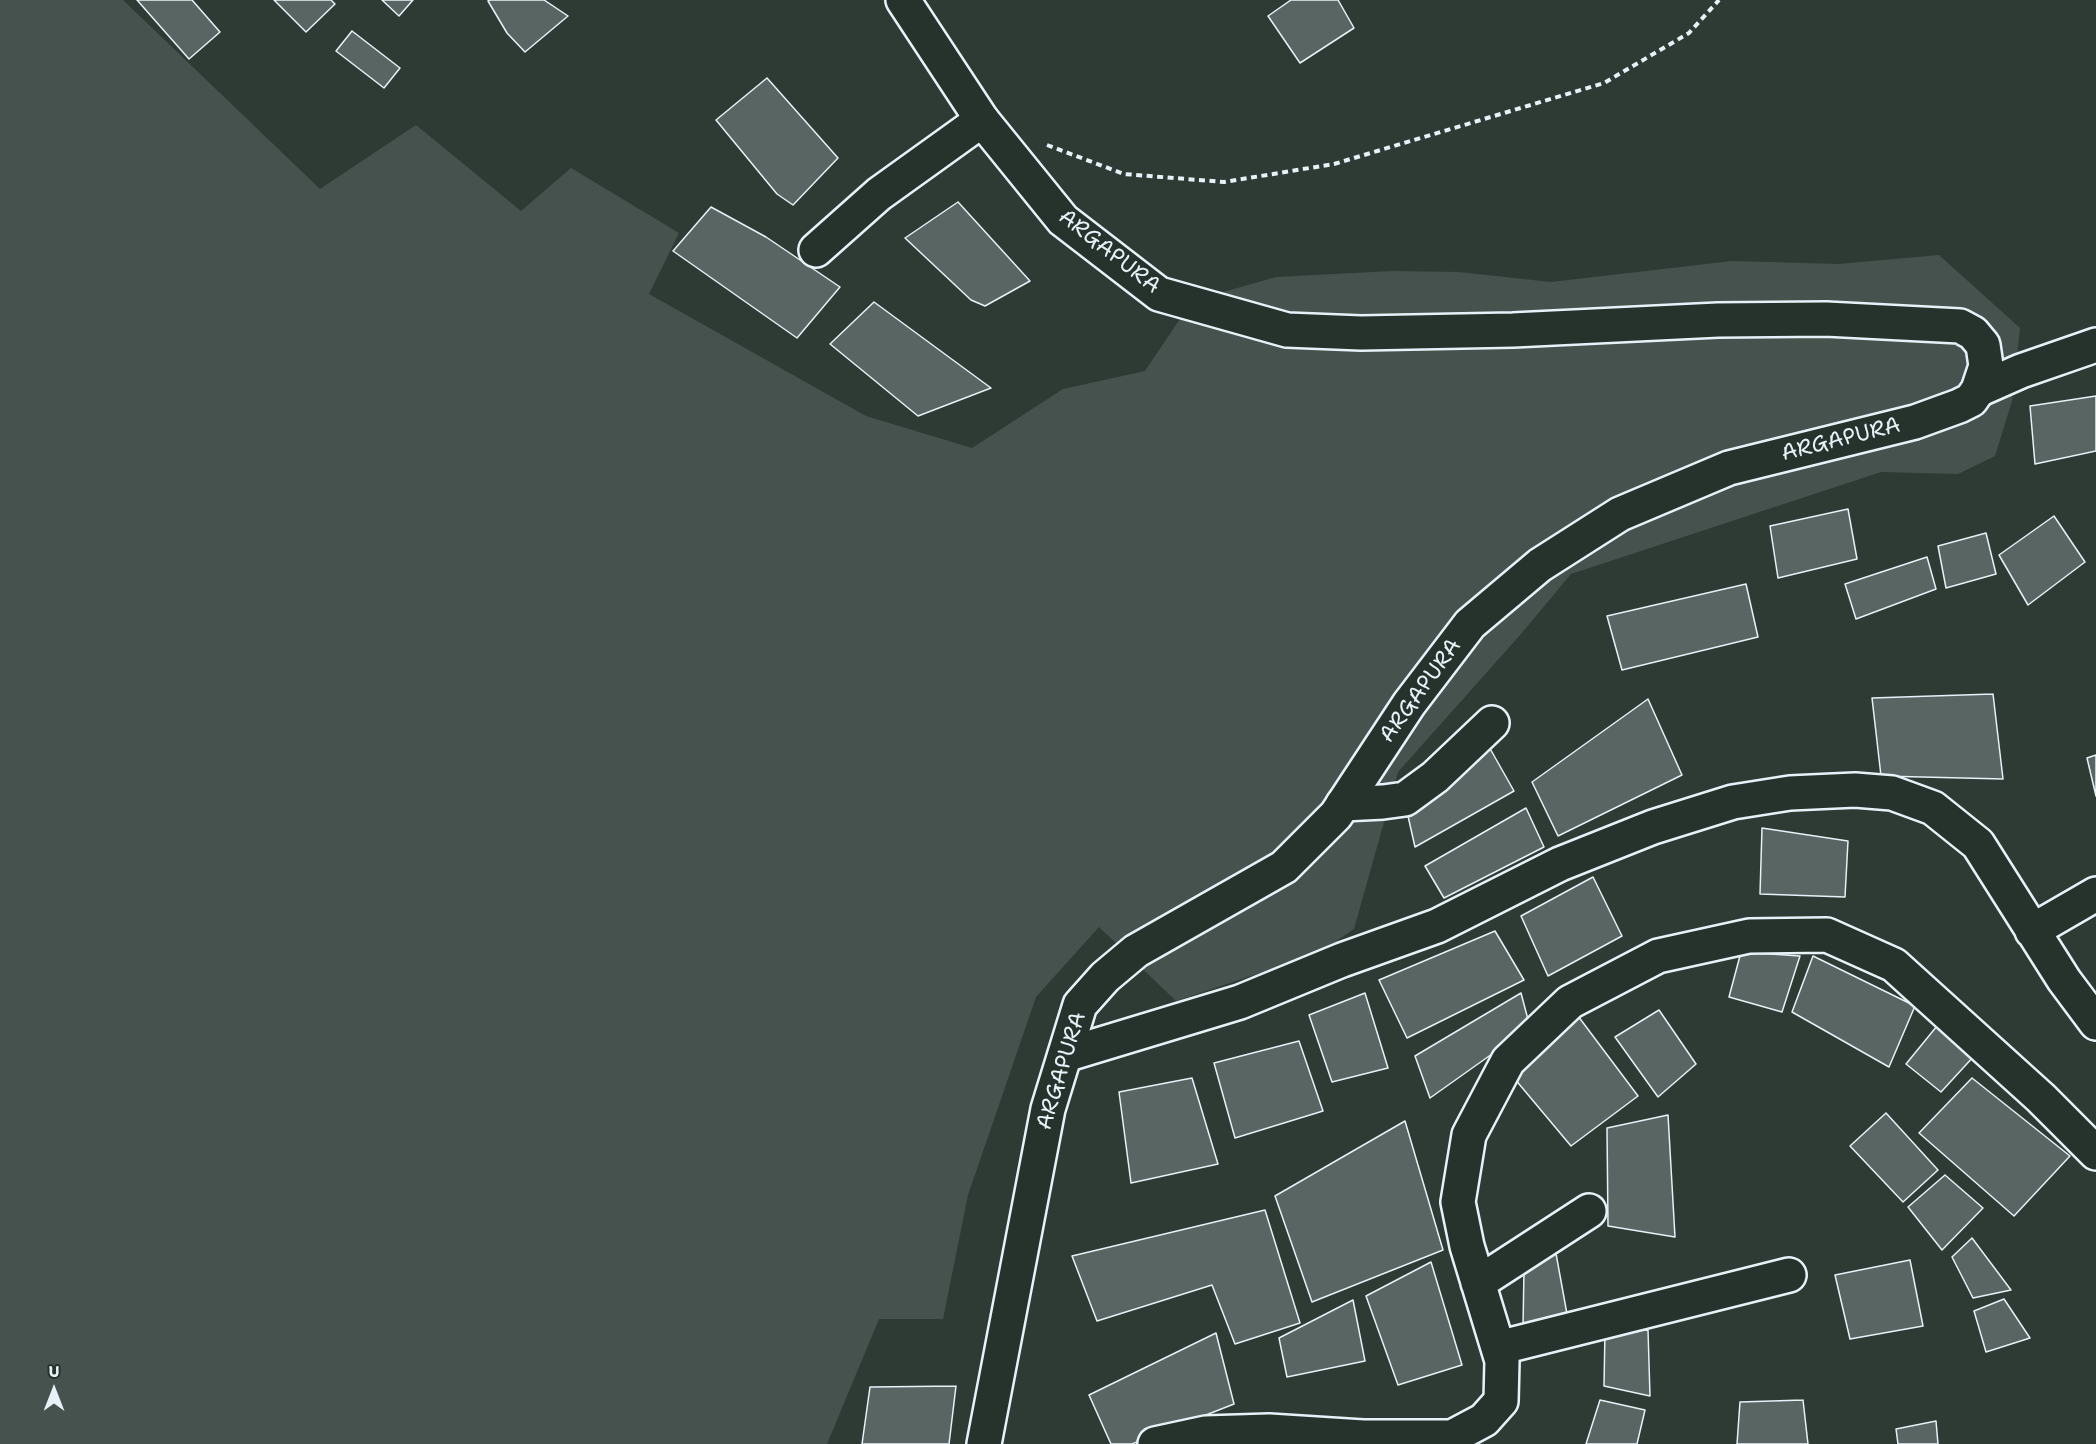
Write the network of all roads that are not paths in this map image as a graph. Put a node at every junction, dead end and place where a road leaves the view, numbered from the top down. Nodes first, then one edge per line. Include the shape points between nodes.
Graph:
1 (903, 0) edge
2 (982, 120) junction
3 (816, 250) dead end
4 (2096, 345) edge
5 (1978, 390) junction
6 (1492, 723) dead end
7 (1343, 804) junction
8 (2096, 894) edge
9 (2032, 931) junction
10 (2096, 1023) edge
11 (1065, 1055) junction
12 (2093, 1154) edge
13 (1589, 1211) dead end
14 (1789, 1275) dead end
15 (1478, 1283) junction
16 (1497, 1347) junction
17 (1207, 1439) edge
18 (984, 1444) edge
19 (1155, 1444) edge

1 - 2 main road, ARGAPURA
2 - 3 main road via 879,194
2 - 5 main road, ARGAPURA via 1062,220 1159,294 1221,313 1287,330 1361,333 1728,320 1826,319 1960,326 1983,345 1986,366
4 - 5 main road via 2042,362
5 - 7 main road, ARGAPURA via 1971,400 1915,422 1729,468 1620,514 1540,565 1470,624 1408,704
6 - 7 main road via 1435,777 1405,799
7 - 11 main road, ARGAPURA via 1284,867 1136,951 1105,977 1080,1005
8 - 9 main road
9 - 10 main road
9 - 11 main road via 1978,844 1933,808 1892,793 1790,793 1733,802 1653,827 1560,864 1437,926 1240,1002
11 - 18 main road, ARGAPURA via 1047,1109
12 - 15 main road via 1894,965 1827,934 1749,936 1658,956 1570,1002 1508,1062 1469,1135 1458,1202
13 - 15 main road
14 - 16 main road
15 - 16 main road
16 - 17 main road via 1502,1361 1501,1401 1484,1420 1452,1437 1269,1431
17 - 19 main road

